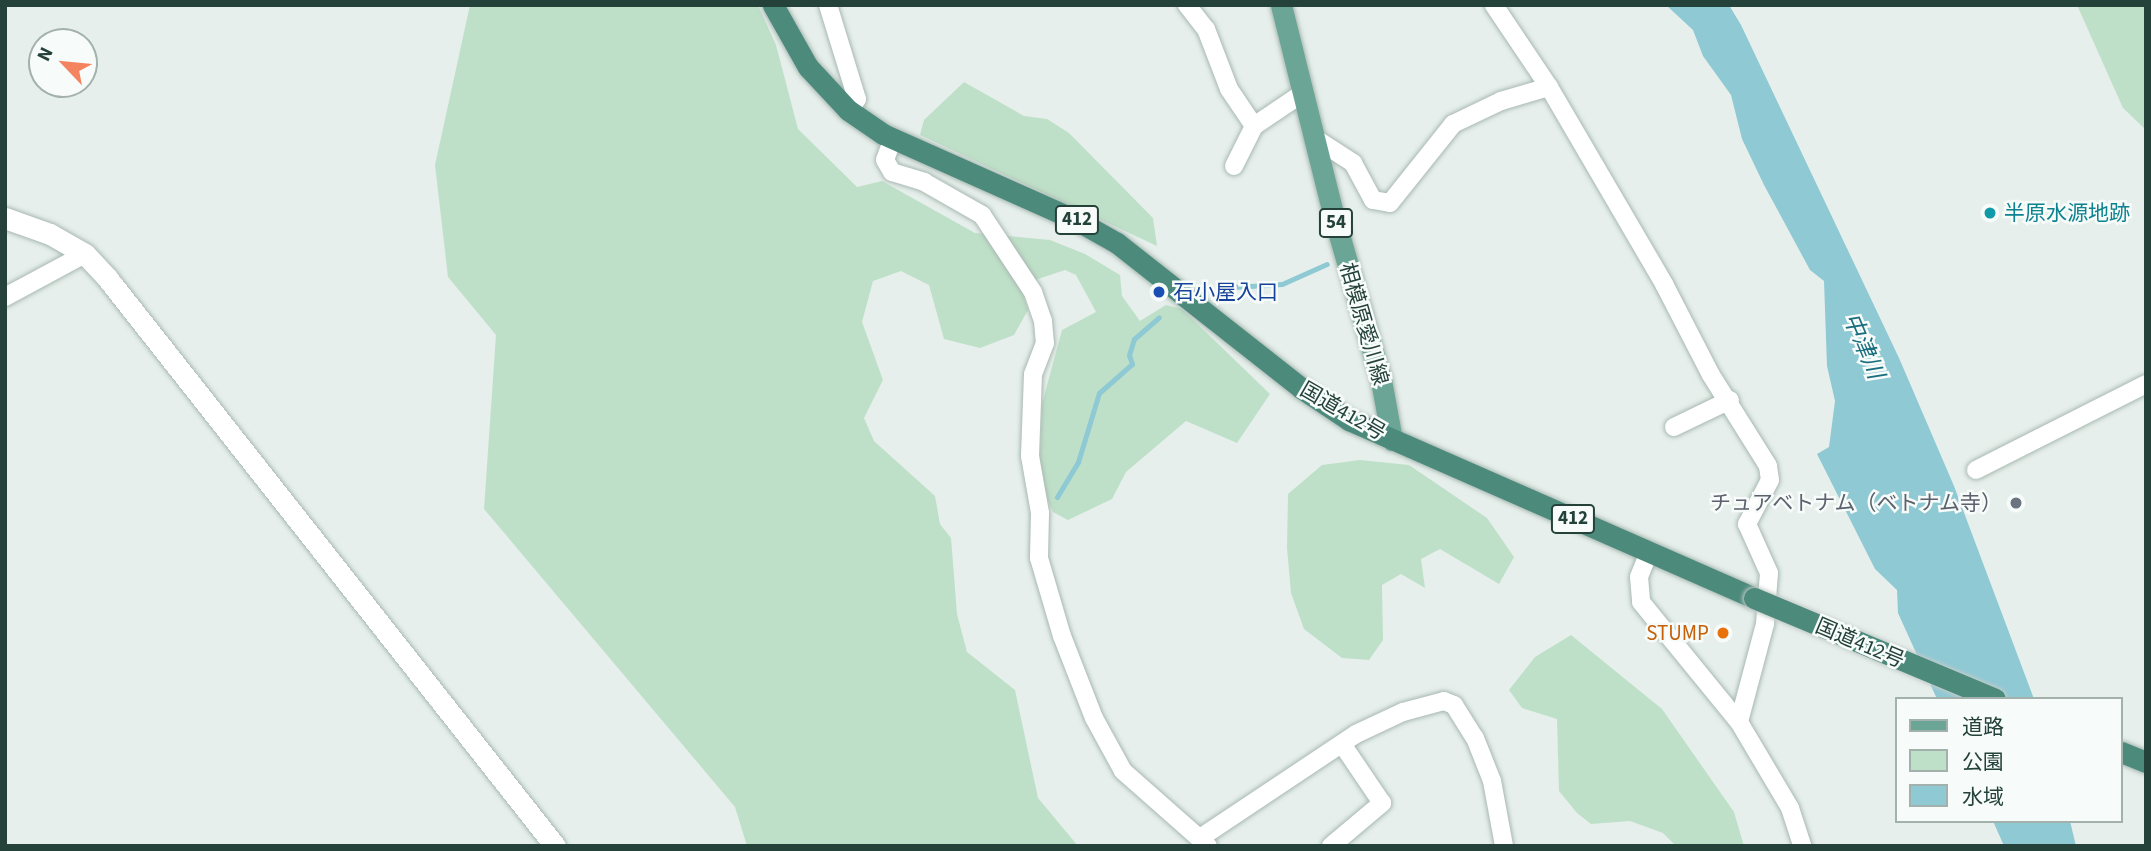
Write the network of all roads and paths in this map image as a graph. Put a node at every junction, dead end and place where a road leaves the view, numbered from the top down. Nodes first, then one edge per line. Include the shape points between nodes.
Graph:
1 (773, 5) edge
2 (828, 5) edge
3 (1187, 5) edge
4 (1281, 5) edge
5 (1494, 5) edge
6 (1549, 87) junction
7 (1303, 93) junction
8 (848, 110) junction
9 (1254, 126) junction
10 (1313, 136) junction
11 (893, 138) junction
12 (1234, 166) dead end
13 (5, 218) edge
14 (85, 254) junction
15 (5, 297) edge
16 (2146, 384) edge
17 (1730, 401) junction
18 (1674, 426) dead end
19 (1392, 440) junction
20 (1976, 470) dead end
21 (1649, 552) junction
22 (1989, 697) edge
23 (1739, 722) junction
24 (1342, 744) junction
25 (2123, 753) edge
26 (2146, 762) edge
27 (1204, 842) edge
28 (1337, 844) edge
29 (555, 846) edge
30 (1504, 846) edge
31 (1802, 846) edge

1 - 8 highway, 国道412号 / 412 via 808,67
2 - 8 street via 857,99
3 - 9 street via 1206,29 1228,89
4 - 7 main road, 相模原愛川線 / 54
5 - 6 street
6 - 10 street via 1501,101 1453,124 1390,203 1373,200 1353,163
6 - 17 street
7 - 9 street
7 - 10 main road, 相模原愛川線 / 54
8 - 11 highway, 国道412号 / 412
9 - 12 street
10 - 19 main road, 相模原愛川線 / 54 via 1381,380
11 - 19 highway, 国道412号 / 412 via 1117,243 1301,388 1349,420
11 - 27 street via 885,160 892,172 924,182 982,215 1033,292 1045,343 1033,374 1030,456 1040,513 1039,558 1062,636 1094,718 1123,771
13 - 14 street via 50,234
14 - 15 street
14 - 29 street
16 - 20 street
17 - 18 street
17 - 23 street via 1770,474 1748,518 1748,529 1769,573 1769,587 1765,624
19 - 21 highway, 国道412号 / 412
21 - 22 highway, 国道412号 / 412, bridge
21 - 23 street via 1639,577 1642,602
23 - 31 street via 1790,808
24 - 27 street
24 - 28 street via 1382,803
24 - 30 street via 1404,712 1444,701 1454,705 1475,738 1492,781
25 - 26 highway

